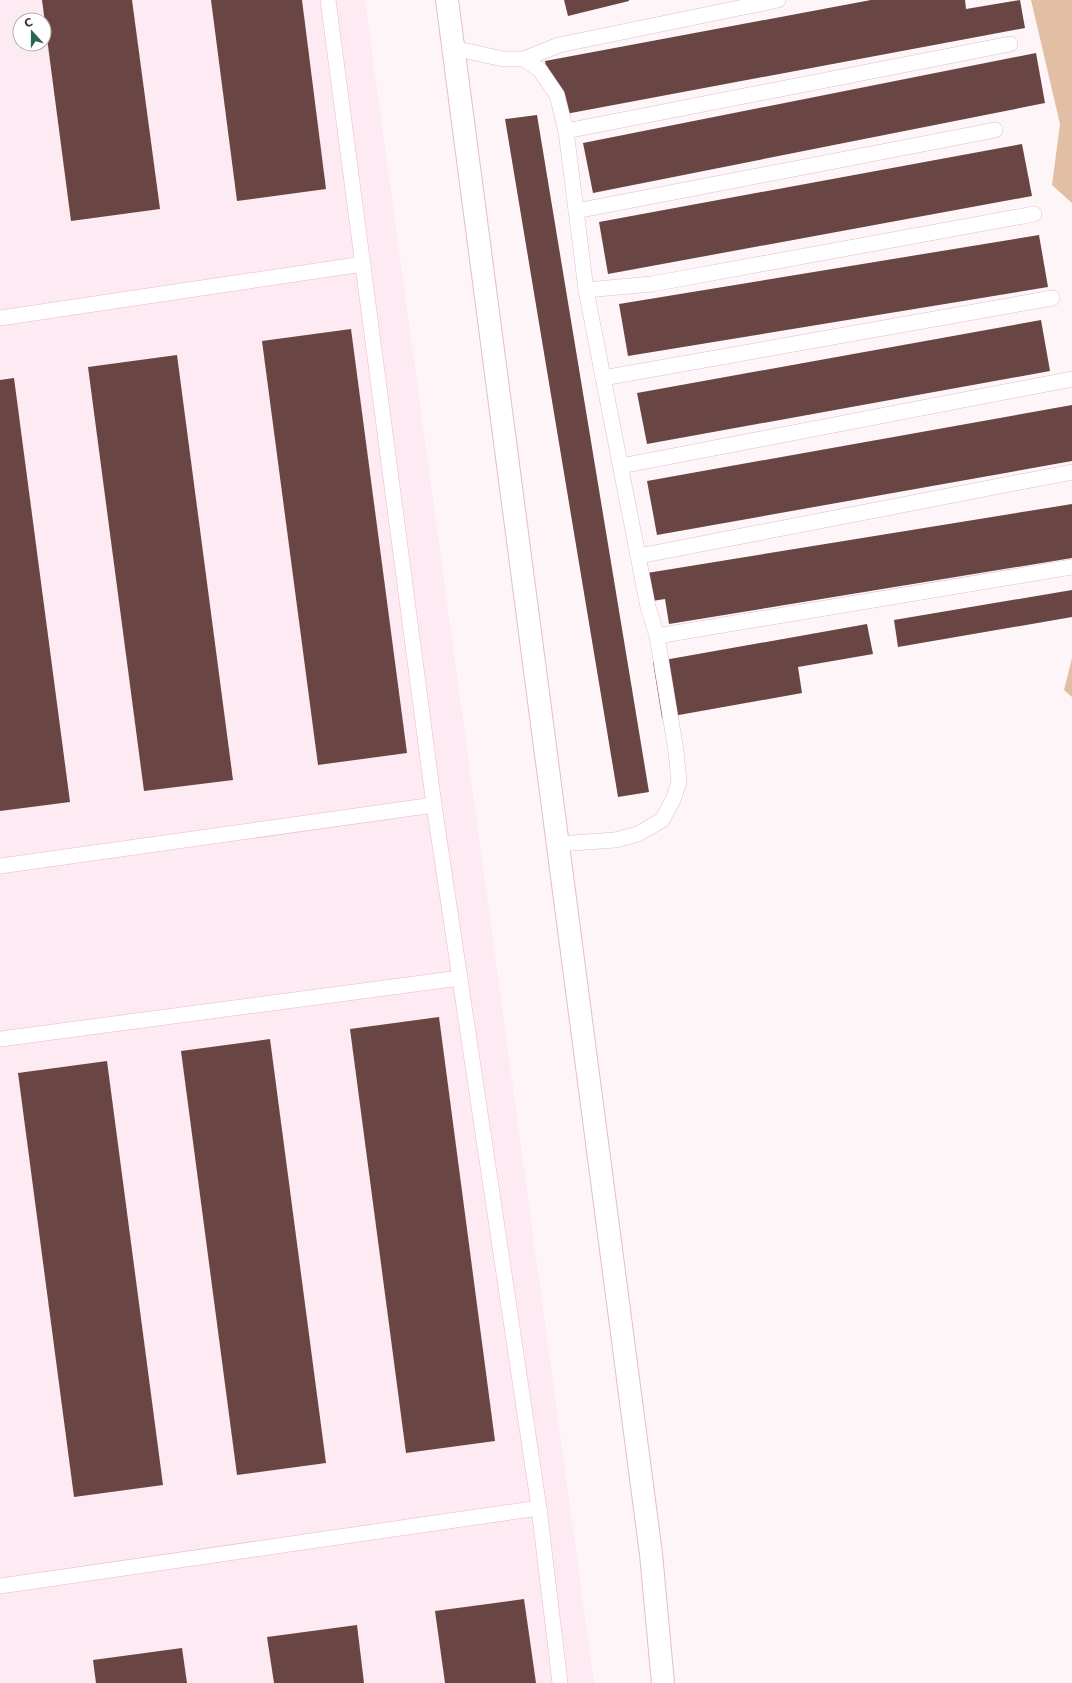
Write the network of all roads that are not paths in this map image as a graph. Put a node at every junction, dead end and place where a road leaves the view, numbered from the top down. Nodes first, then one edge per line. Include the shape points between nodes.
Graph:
1 (328, 0) edge
2 (447, 0) edge
3 (778, 0) edge
4 (1010, 44) dead end
5 (453, 48) junction
6 (524, 59) junction
7 (994, 130) dead end
8 (566, 131) junction
9 (576, 211) junction
10 (1034, 214) dead end
11 (363, 264) junction
12 (586, 290) junction
13 (1052, 298) dead end
14 (0, 318) edge
15 (603, 378) junction
16 (1072, 379) edge
17 (621, 466) junction
18 (1072, 472) edge
19 (639, 556) junction
20 (1072, 567) edge
21 (657, 636) junction
22 (434, 805) junction
23 (558, 844) junction
24 (0, 866) edge
25 (460, 978) junction
26 (0, 1039) edge
27 (539, 1508) junction
28 (0, 1586) edge
29 (560, 1683) edge
30 (663, 1683) edge

1 - 11 lane
2 - 5 street
3 - 6 lane via 559,45
4 - 8 lane
5 - 6 lane via 503,59
5 - 23 street
6 - 8 lane via 540,70 557,95
7 - 9 lane
8 - 9 lane
9 - 12 lane
10 - 12 lane via 652,284
11 - 14 lane
11 - 22 lane
12 - 15 lane
13 - 15 lane
15 - 17 lane
16 - 17 lane
17 - 19 lane
18 - 19 lane
19 - 21 lane via 648,606
20 - 21 lane
21 - 23 lane via 676,751 679,782 673,800 662,820 638,834 615,840
22 - 24 lane
22 - 25 lane
23 - 30 street via 651,1554
25 - 26 lane
25 - 27 lane
27 - 28 lane
27 - 29 lane

